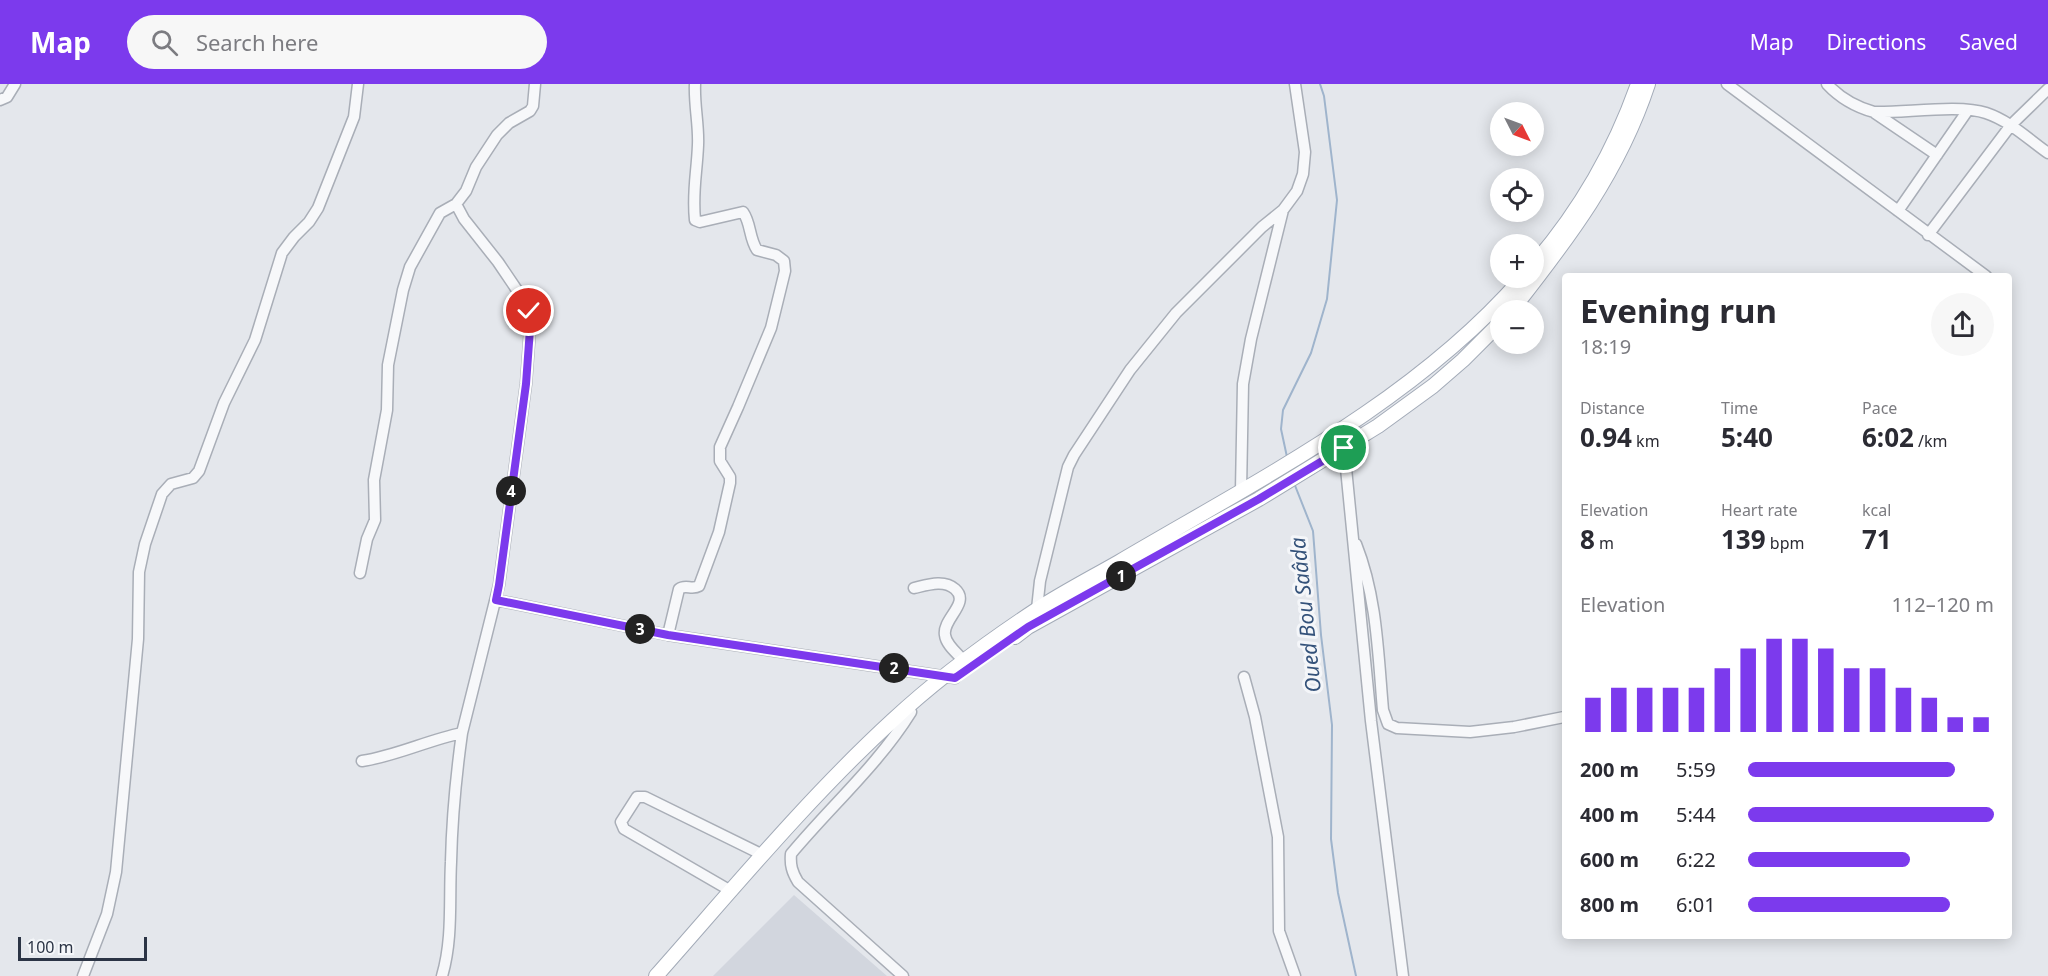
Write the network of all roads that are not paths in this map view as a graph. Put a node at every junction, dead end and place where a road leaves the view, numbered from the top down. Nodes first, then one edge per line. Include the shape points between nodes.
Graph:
1 (15, 84) edge
2 (358, 84) edge
3 (535, 84) edge
4 (695, 84) edge
5 (1295, 84) edge
6 (1638, 84) edge
7 (1648, 84) edge
8 (1727, 84) edge
9 (1827, 84) edge
10 (2048, 89) edge
11 (0, 100) edge
12 (1968, 110) junction
13 (1874, 112) junction
14 (2011, 124) junction
15 (2048, 153) edge
16 (1937, 155) junction
17 (456, 204) junction
18 (1283, 210) junction
19 (1898, 211) junction
20 (1928, 235) junction
21 (1544, 252) edge
22 (1982, 273) edge
23 (1513, 288) edge
24 (1520, 300) edge
25 (1490, 333) edge
26 (1344, 448) junction
27 (1241, 490) junction
28 (1351, 530) junction
29 (360, 573) dead end
30 (914, 588) dead end
31 (496, 600) junction
32 (1037, 609) junction
33 (668, 635) junction
34 (964, 661) junction
35 (1244, 676) dead end
36 (950, 677) junction
37 (911, 712) junction
38 (1562, 717) edge
39 (462, 733) junction
40 (362, 761) dead end
41 (763, 855) junction
42 (731, 891) junction
43 (83, 976) edge
44 (442, 976) edge
45 (656, 976) edge
46 (666, 976) edge
47 (903, 976) edge
48 (1296, 976) edge
49 (1403, 976) edge

1 - 11 street via 7,97
2 - 43 street via 354,117 318,208 282,253 255,340 224,403 199,471 194,478 171,484 162,494 145,544 139,572 138,639 116,872 107,914
3 - 17 street via 530,111 498,135
4 - 33 street via 695,220 743,212 757,250 781,258 785,271 771,328 720,447 720,461 730,483 719,532 699,586 679,589
5 - 18 street via 1305,152 1303,174 1297,191
6 - 21 main road via 1610,152 1566,226
7 - 24 main road via 1618,159 1575,229
8 - 19 street
9 - 13 street via 1861,109
10 - 14 street
12 - 13 street
12 - 14 street via 1984,112
12 - 16 street
13 - 16 street
14 - 15 street
14 - 20 street
16 - 19 street
17 - 29 street via 440,213 410,267 403,290 388,365 387,410 374,480 375,520
17 - 31 street via 529,311 526,384
18 - 27 street via 1243,384
18 - 32 street via 1176,313 1130,370 1074,455 1040,581
19 - 20 street
20 - 22 street
23 - 27 main road via 1447,351 1396,390
25 - 26 main road via 1433,386
26 - 28 street
26 - 36 main road via 1028,627
27 - 32 main road
28 - 38 street via 1366,570 1374,609 1383,710 1388,724 1397,728 1470,732
28 - 49 street
30 - 34 street via 946,584 959,593 959,603 944,631 948,643
31 - 33 street
31 - 39 street
32 - 34 main road
33 - 36 street
34 - 36 main road
35 - 48 street via 1278,837 1279,932
36 - 37 main road
36 - 41 main road via 893,719
37 - 46 main road via 772,855
37 - 47 street via 887,749 791,854 790,863 798,882
39 - 40 street
39 - 44 street via 451,839 449,937
41 - 42 main road
41 - 42 street via 645,797 633,800 621,822 624,829
42 - 45 main road

